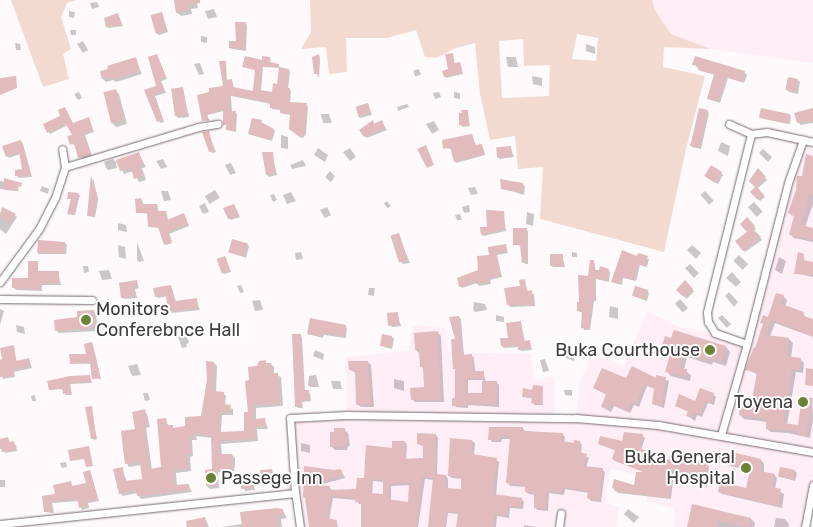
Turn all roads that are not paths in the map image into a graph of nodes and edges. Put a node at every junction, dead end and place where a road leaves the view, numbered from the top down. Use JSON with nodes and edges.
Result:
{"nodes":[{"id":1,"x":218,"y":124,"type":"dead end"},
{"id":2,"x":729,"y":124,"type":"dead end"},
{"id":3,"x":752,"y":134,"type":"junction"},
{"id":4,"x":803,"y":140,"type":"junction"},
{"id":5,"x":813,"y":142,"type":"edge"},
{"id":6,"x":62,"y":149,"type":"dead end"},
{"id":7,"x":65,"y":167,"type":"junction"},
{"id":8,"x":0,"y":282,"type":"edge"},
{"id":9,"x":0,"y":300,"type":"edge"},
{"id":10,"x":92,"y":300,"type":"dead end"},
{"id":11,"x":747,"y":344,"type":"junction"},
{"id":12,"x":721,"y":436,"type":"junction"},
{"id":13,"x":813,"y":452,"type":"edge"},
{"id":14,"x":813,"y":485,"type":"edge"},
{"id":15,"x":295,"y":494,"type":"junction"},
{"id":16,"x":561,"y":513,"type":"dead end"},
{"id":17,"x":0,"y":524,"type":"edge"},
{"id":18,"x":300,"y":527,"type":"edge"},
{"id":19,"x":559,"y":527,"type":"edge"},
{"id":20,"x":804,"y":527,"type":"edge"}],
"edges":[{"from":1,"to":7,"type":"street"},
{"from":2,"to":3,"type":"street"},
{"from":3,"to":4,"type":"street"},
{"from":3,"to":11,"type":"street"},
{"from":4,"to":5,"type":"street"},
{"from":4,"to":11,"type":"street"},
{"from":6,"to":7,"type":"street"},
{"from":7,"to":8,"type":"street"},
{"from":9,"to":10,"type":"street"},
{"from":11,"to":12,"type":"street"},
{"from":12,"to":13,"type":"street"},
{"from":12,"to":15,"type":"street"},
{"from":14,"to":20,"type":"street"},
{"from":15,"to":17,"type":"street"},
{"from":15,"to":18,"type":"street"},
{"from":16,"to":19,"type":"street"}]}
